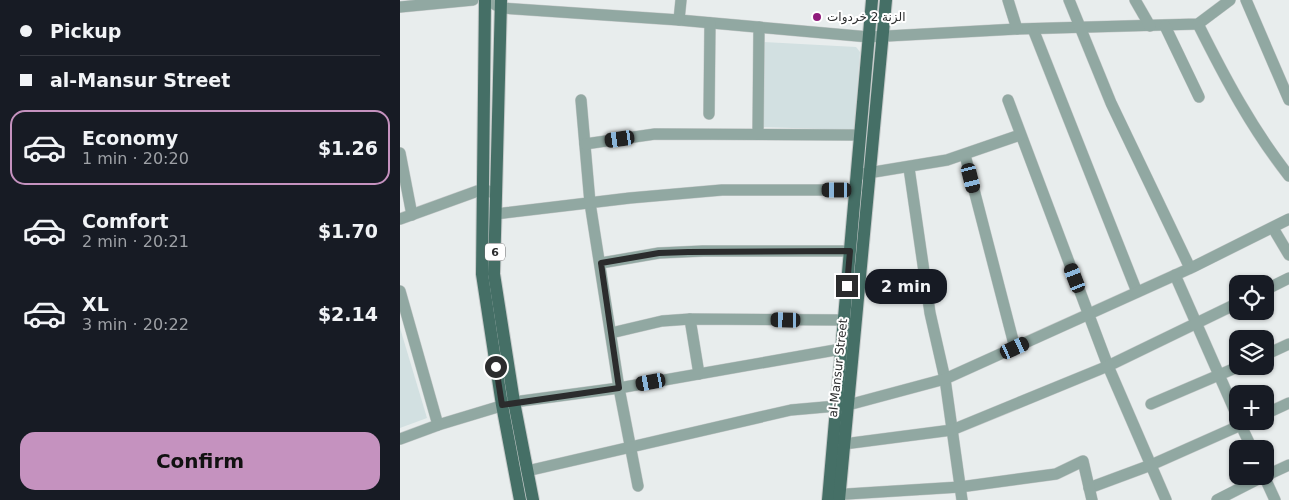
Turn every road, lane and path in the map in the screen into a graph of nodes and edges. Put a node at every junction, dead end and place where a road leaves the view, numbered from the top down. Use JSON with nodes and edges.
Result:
{"nodes":[{"id":1,"x":473,"y":0,"type":"edge"},
{"id":2,"x":486,"y":0,"type":"edge"},
{"id":3,"x":681,"y":0,"type":"edge"},
{"id":4,"x":872,"y":0,"type":"edge"},
{"id":5,"x":886,"y":0,"type":"edge"},
{"id":6,"x":1008,"y":0,"type":"edge"},
{"id":7,"x":1069,"y":0,"type":"edge"},
{"id":8,"x":1135,"y":0,"type":"edge"},
{"id":9,"x":1230,"y":0,"type":"edge"},
{"id":10,"x":1246,"y":0,"type":"edge"},
{"id":11,"x":501,"y":4,"type":"edge"},
{"id":12,"x":400,"y":7,"type":"edge"},
{"id":13,"x":679,"y":20,"type":"junction"},
{"id":14,"x":710,"y":23,"type":"junction"},
{"id":15,"x":1198,"y":24,"type":"junction"},
{"id":16,"x":1150,"y":26,"type":"junction"},
{"id":17,"x":1165,"y":26,"type":"junction"},
{"id":18,"x":759,"y":27,"type":"junction"},
{"id":19,"x":1033,"y":28,"type":"junction"},
{"id":20,"x":1080,"y":28,"type":"junction"},
{"id":21,"x":1017,"y":29,"type":"junction"},
{"id":22,"x":875,"y":37,"type":"junction"},
{"id":23,"x":1199,"y":97,"type":"dead end"},
{"id":24,"x":581,"y":100,"type":"dead end"},
{"id":25,"x":1008,"y":100,"type":"dead end"},
{"id":26,"x":1289,"y":100,"type":"edge"},
{"id":27,"x":708,"y":114,"type":"dead end"},
{"id":28,"x":758,"y":133,"type":"junction"},
{"id":29,"x":860,"y":135,"type":"junction"},
{"id":30,"x":1020,"y":135,"type":"junction"},
{"id":31,"x":585,"y":144,"type":"junction"},
{"id":32,"x":400,"y":153,"type":"edge"},
{"id":33,"x":965,"y":155,"type":"junction"},
{"id":34,"x":909,"y":168,"type":"junction"},
{"id":35,"x":871,"y":173,"type":"junction"},
{"id":36,"x":857,"y":174,"type":"junction"},
{"id":37,"x":1289,"y":176,"type":"edge"},
{"id":38,"x":483,"y":189,"type":"junction"},
{"id":39,"x":856,"y":190,"type":"junction"},
{"id":40,"x":496,"y":194,"type":"junction"},
{"id":41,"x":590,"y":203,"type":"junction"},
{"id":42,"x":496,"y":214,"type":"junction"},
{"id":43,"x":412,"y":215,"type":"junction"},
{"id":44,"x":400,"y":219,"type":"edge"},
{"id":45,"x":1289,"y":219,"type":"edge"},
{"id":46,"x":1273,"y":228,"type":"junction"},
{"id":47,"x":850,"y":251,"type":"junction"},
{"id":48,"x":1289,"y":255,"type":"edge"},
{"id":49,"x":601,"y":263,"type":"junction"},
{"id":50,"x":1190,"y":268,"type":"junction"},
{"id":51,"x":1175,"y":275,"type":"junction"},
{"id":52,"x":1289,"y":278,"type":"edge"},
{"id":53,"x":1274,"y":286,"type":"edge"},
{"id":54,"x":400,"y":291,"type":"edge"},
{"id":55,"x":1137,"y":292,"type":"junction"},
{"id":56,"x":1229,"y":307,"type":"edge"},
{"id":57,"x":1089,"y":314,"type":"junction"},
{"id":58,"x":690,"y":319,"type":"junction"},
{"id":59,"x":844,"y":320,"type":"junction"},
{"id":60,"x":1195,"y":324,"type":"junction"},
{"id":61,"x":611,"y":333,"type":"junction"},
{"id":62,"x":1289,"y":344,"type":"edge"},
{"id":63,"x":1015,"y":348,"type":"junction"},
{"id":64,"x":841,"y":349,"type":"junction"},
{"id":65,"x":1274,"y":351,"type":"edge"},
{"id":66,"x":1108,"y":366,"type":"junction"},
{"id":67,"x":1229,"y":371,"type":"edge"},
{"id":68,"x":698,"y":374,"type":"junction"},
{"id":69,"x":1219,"y":376,"type":"junction"},
{"id":70,"x":945,"y":379,"type":"junction"},
{"id":71,"x":619,"y":388,"type":"junction"},
{"id":72,"x":1229,"y":396,"type":"edge"},
{"id":73,"x":508,"y":403,"type":"junction"},
{"id":74,"x":1289,"y":403,"type":"edge"},
{"id":75,"x":1151,"y":404,"type":"dead end"},
{"id":76,"x":842,"y":405,"type":"junction"},
{"id":77,"x":1274,"y":410,"type":"edge"},
{"id":78,"x":438,"y":424,"type":"junction"},
{"id":79,"x":1229,"y":427,"type":"edge"},
{"id":80,"x":952,"y":430,"type":"junction"},
{"id":81,"x":400,"y":439,"type":"edge"},
{"id":82,"x":844,"y":444,"type":"junction"},
{"id":83,"x":631,"y":447,"type":"junction"},
{"id":84,"x":1289,"y":465,"type":"edge"},
{"id":85,"x":1151,"y":466,"type":"junction"},
{"id":86,"x":527,"y":471,"type":"junction"},
{"id":87,"x":1274,"y":472,"type":"edge"},
{"id":88,"x":1246,"y":485,"type":"edge"},
{"id":89,"x":1268,"y":485,"type":"edge"},
{"id":90,"x":638,"y":486,"type":"dead end"},
{"id":91,"x":960,"y":487,"type":"junction"},
{"id":92,"x":1089,"y":488,"type":"junction"},
{"id":93,"x":834,"y":497,"type":"edge"},
{"id":94,"x":520,"y":500,"type":"edge"},
{"id":95,"x":533,"y":500,"type":"edge"},
{"id":96,"x":962,"y":500,"type":"edge"},
{"id":97,"x":1092,"y":500,"type":"edge"},
{"id":98,"x":1166,"y":500,"type":"edge"},
{"id":99,"x":1217,"y":500,"type":"edge"},
{"id":100,"x":1275,"y":500,"type":"edge"}],
"edges":[{"from":1,"to":12,"type":"street"},
{"from":2,"to":11,"type":"street"},
{"from":2,"to":38,"type":"main road","number":"6"},
{"from":3,"to":13,"type":"street"},
{"from":4,"to":22,"type":"main road","name":"al-Mansur Street"},
{"from":5,"to":22,"type":"main road","name":"al-Mansur Street"},
{"from":6,"to":21,"type":"street"},
{"from":7,"to":20,"type":"street"},
{"from":8,"to":16,"type":"street"},
{"from":9,"to":15,"type":"street"},
{"from":10,"to":26,"type":"street"},
{"from":11,"to":13,"type":"street"},
{"from":11,"to":40,"type":"main road","number":"6"},
{"from":13,"to":14,"type":"street"},
{"from":14,"to":18,"type":"street"},
{"from":14,"to":27,"type":"street"},
{"from":15,"to":17,"type":"street"},
{"from":15,"to":37,"type":"street"},
{"from":16,"to":17,"type":"street"},
{"from":16,"to":20,"type":"street"},
{"from":17,"to":23,"type":"street"},
{"from":18,"to":22,"type":"street"},
{"from":18,"to":28,"type":"street"},
{"from":19,"to":20,"type":"street"},
{"from":19,"to":21,"type":"street"},
{"from":19,"to":55,"type":"street"},
{"from":20,"to":50,"type":"street"},
{"from":21,"to":22,"type":"street"},
{"from":22,"to":29,"type":"main road","name":"al-Mansur Street"},
{"from":22,"to":35,"type":"main road","name":"al-Mansur Street"},
{"from":24,"to":31,"type":"street"},
{"from":25,"to":30,"type":"street"},
{"from":28,"to":29,"type":"street"},
{"from":28,"to":31,"type":"street"},
{"from":29,"to":36,"type":"main road","name":"al-Mansur Street"},
{"from":30,"to":33,"type":"street"},
{"from":30,"to":57,"type":"street"},
{"from":31,"to":41,"type":"street"},
{"from":32,"to":43,"type":"street"},
{"from":33,"to":34,"type":"street"},
{"from":33,"to":63,"type":"street"},
{"from":34,"to":35,"type":"street"},
{"from":34,"to":70,"type":"street"},
{"from":35,"to":36,"type":"street"},
{"from":35,"to":76,"type":"main road","name":"al-Mansur Street"},
{"from":36,"to":39,"type":"main road","name":"al-Mansur Street"},
{"from":38,"to":40,"type":"street"},
{"from":38,"to":43,"type":"street"},
{"from":38,"to":73,"type":"main road","number":"6"},
{"from":39,"to":41,"type":"street"},
{"from":39,"to":47,"type":"main road","name":"al-Mansur Street"},
{"from":40,"to":42,"type":"main road","number":"6"},
{"from":41,"to":42,"type":"street"},
{"from":41,"to":49,"type":"street"},
{"from":42,"to":73,"type":"main road","number":"6"},
{"from":43,"to":44,"type":"street"},
{"from":45,"to":46,"type":"street"},
{"from":46,"to":48,"type":"street"},
{"from":46,"to":50,"type":"street"},
{"from":47,"to":49,"type":"street"},
{"from":47,"to":59,"type":"main road","name":"al-Mansur Street"},
{"from":49,"to":61,"type":"street"},
{"from":50,"to":51,"type":"street"},
{"from":51,"to":55,"type":"street"},
{"from":51,"to":60,"type":"street"},
{"from":52,"to":53,"type":"street"},
{"from":54,"to":78,"type":"street"},
{"from":55,"to":57,"type":"street"},
{"from":56,"to":60,"type":"street"},
{"from":57,"to":63,"type":"street"},
{"from":57,"to":66,"type":"street"},
{"from":58,"to":59,"type":"street"},
{"from":58,"to":61,"type":"street"},
{"from":58,"to":68,"type":"street"},
{"from":59,"to":64,"type":"main road","name":"al-Mansur Street"},
{"from":60,"to":66,"type":"street"},
{"from":60,"to":69,"type":"street"},
{"from":61,"to":71,"type":"street"},
{"from":62,"to":65,"type":"street"},
{"from":63,"to":70,"type":"street"},
{"from":64,"to":68,"type":"street"},
{"from":64,"to":76,"type":"main road","name":"al-Mansur Street"},
{"from":66,"to":80,"type":"street"},
{"from":66,"to":85,"type":"street"},
{"from":67,"to":69,"type":"street"},
{"from":68,"to":71,"type":"street"},
{"from":69,"to":72,"type":"street"},
{"from":69,"to":75,"type":"street"},
{"from":70,"to":76,"type":"street"},
{"from":70,"to":80,"type":"street"},
{"from":71,"to":73,"type":"street"},
{"from":71,"to":83,"type":"street"},
{"from":73,"to":78,"type":"street"},
{"from":73,"to":86,"type":"main road","number":"6"},
{"from":73,"to":94,"type":"main road","number":"6"},
{"from":74,"to":77,"type":"street"},
{"from":76,"to":82,"type":"main road","name":"al-Mansur Street"},
{"from":76,"to":83,"type":"street"},
{"from":76,"to":93,"type":"main road","name":"al-Mansur Street"},
{"from":78,"to":81,"type":"street"},
{"from":79,"to":85,"type":"street"},
{"from":80,"to":82,"type":"street"},
{"from":80,"to":91,"type":"street"},
{"from":82,"to":93,"type":"main road","name":"al-Mansur Street"},
{"from":83,"to":86,"type":"street"},
{"from":83,"to":90,"type":"street"},
{"from":84,"to":87,"type":"street"},
{"from":85,"to":92,"type":"street"},
{"from":85,"to":98,"type":"street"},
{"from":86,"to":95,"type":"main road","number":"6"},
{"from":88,"to":99,"type":"street"},
{"from":89,"to":100,"type":"street"},
{"from":91,"to":92,"type":"street"},
{"from":91,"to":93,"type":"street"},
{"from":91,"to":96,"type":"street"},
{"from":92,"to":97,"type":"street"}]}
